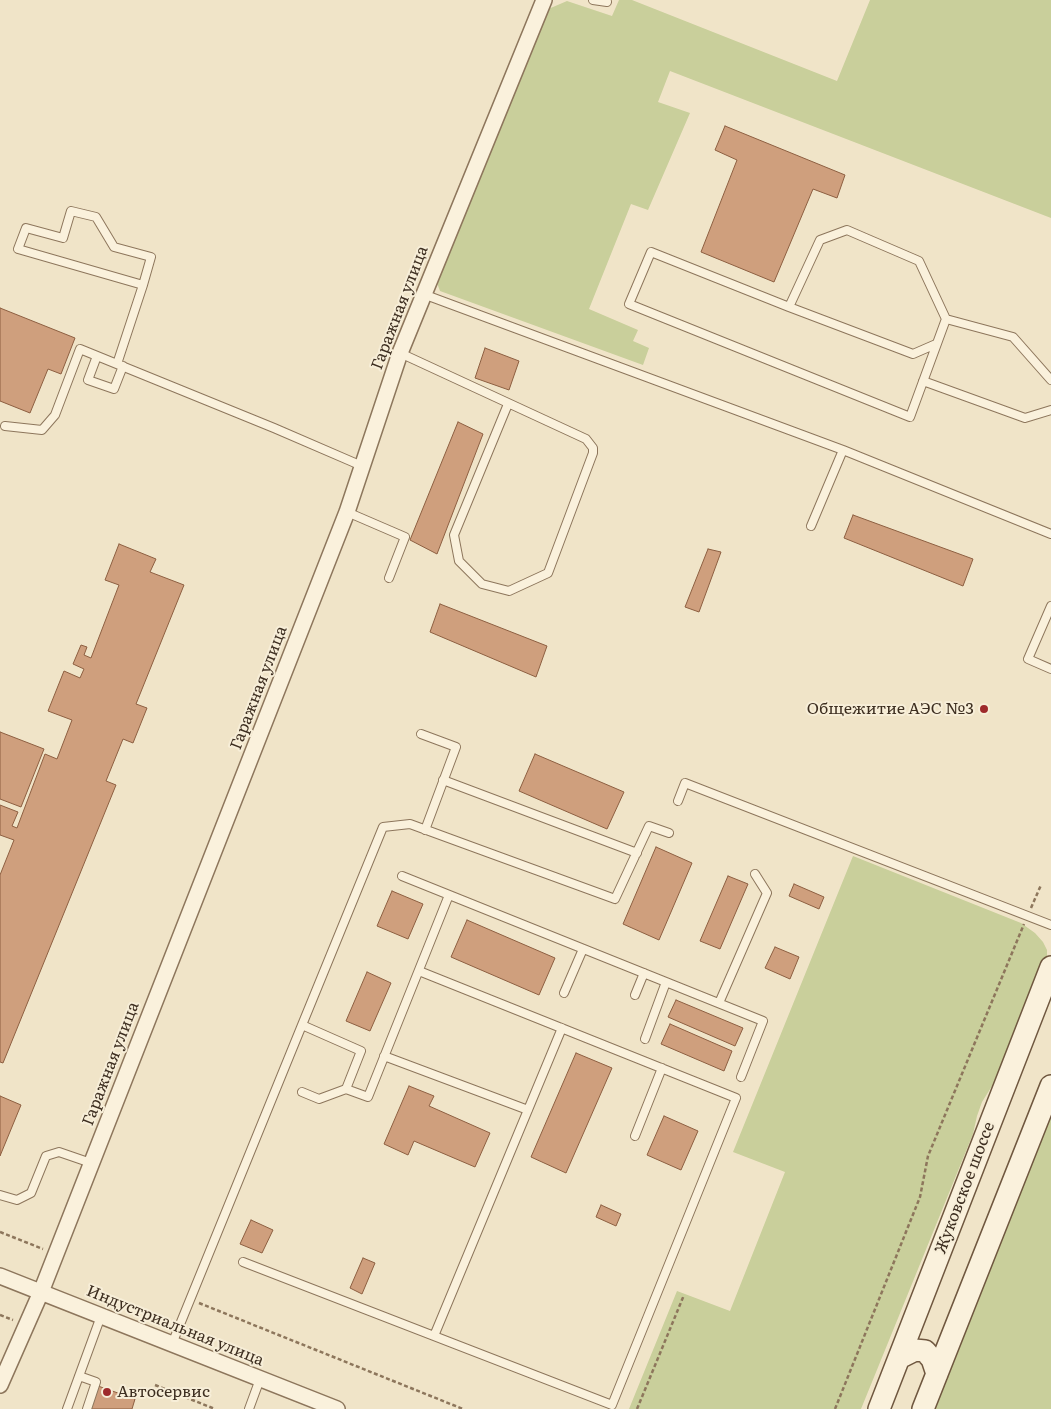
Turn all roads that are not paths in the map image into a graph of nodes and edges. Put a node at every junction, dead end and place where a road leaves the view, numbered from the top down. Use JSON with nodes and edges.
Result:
{"nodes":[{"id":1,"x":544,"y":0,"type":"edge"},
{"id":2,"x":593,"y":0,"type":"edge"},
{"id":3,"x":607,"y":2,"type":"dead end"},
{"id":4,"x":143,"y":285,"type":"junction"},
{"id":5,"x":423,"y":294,"type":"junction"},
{"id":6,"x":789,"y":307,"type":"junction"},
{"id":7,"x":946,"y":319,"type":"junction"},
{"id":8,"x":936,"y":344,"type":"junction"},
{"id":9,"x":400,"y":353,"type":"junction"},
{"id":10,"x":97,"y":356,"type":"junction"},
{"id":11,"x":120,"y":365,"type":"junction"},
{"id":12,"x":1051,"y":380,"type":"edge"},
{"id":13,"x":923,"y":381,"type":"junction"},
{"id":14,"x":508,"y":404,"type":"junction"},
{"id":15,"x":1051,"y":410,"type":"edge"},
{"id":16,"x":5,"y":426,"type":"dead end"},
{"id":17,"x":844,"y":450,"type":"junction"},
{"id":18,"x":362,"y":466,"type":"junction"},
{"id":19,"x":347,"y":512,"type":"junction"},
{"id":20,"x":812,"y":526,"type":"dead end"},
{"id":21,"x":1051,"y":534,"type":"edge"},
{"id":22,"x":389,"y":578,"type":"dead end"},
{"id":23,"x":1051,"y":606,"type":"edge"},
{"id":24,"x":1051,"y":669,"type":"edge"},
{"id":25,"x":421,"y":734,"type":"dead end"},
{"id":26,"x":443,"y":780,"type":"junction"},
{"id":27,"x":678,"y":801,"type":"dead end"},
{"id":28,"x":425,"y":830,"type":"junction"},
{"id":29,"x":669,"y":833,"type":"dead end"},
{"id":30,"x":636,"y":853,"type":"junction"},
{"id":31,"x":755,"y":874,"type":"dead end"},
{"id":32,"x":402,"y":876,"type":"dead end"},
{"id":33,"x":449,"y":895,"type":"junction"},
{"id":34,"x":1051,"y":925,"type":"edge"},
{"id":35,"x":583,"y":949,"type":"junction"},
{"id":36,"x":1051,"y":967,"type":"edge"},
{"id":37,"x":419,"y":971,"type":"junction"},
{"id":38,"x":644,"y":973,"type":"junction"},
{"id":39,"x":666,"y":982,"type":"junction"},
{"id":40,"x":564,"y":993,"type":"dead end"},
{"id":41,"x":635,"y":994,"type":"dead end"},
{"id":42,"x":719,"y":1004,"type":"junction"},
{"id":43,"x":302,"y":1025,"type":"junction"},
{"id":44,"x":562,"y":1028,"type":"junction"},
{"id":45,"x":645,"y":1039,"type":"dead end"},
{"id":46,"x":384,"y":1056,"type":"junction"},
{"id":47,"x":662,"y":1068,"type":"junction"},
{"id":48,"x":741,"y":1077,"type":"dead end"},
{"id":49,"x":1051,"y":1086,"type":"edge"},
{"id":50,"x":346,"y":1089,"type":"junction"},
{"id":51,"x":302,"y":1092,"type":"dead end"},
{"id":52,"x":528,"y":1110,"type":"junction"},
{"id":53,"x":635,"y":1136,"type":"dead end"},
{"id":54,"x":91,"y":1164,"type":"junction"},
{"id":55,"x":0,"y":1195,"type":"edge"},
{"id":56,"x":243,"y":1262,"type":"dead end"},
{"id":57,"x":0,"y":1276,"type":"edge"},
{"id":58,"x":40,"y":1292,"type":"junction"},
{"id":59,"x":101,"y":1316,"type":"junction"},
{"id":60,"x":434,"y":1336,"type":"junction"},
{"id":61,"x":172,"y":1344,"type":"junction"},
{"id":62,"x":898,"y":1358,"type":"junction"},
{"id":63,"x":937,"y":1374,"type":"junction"},
{"id":64,"x":79,"y":1376,"type":"dead end"},
{"id":65,"x":260,"y":1379,"type":"junction"},
{"id":66,"x":0,"y":1385,"type":"edge"},
{"id":67,"x":321,"y":1406,"type":"edge"},
{"id":68,"x":67,"y":1409,"type":"edge"},
{"id":69,"x":87,"y":1409,"type":"edge"},
{"id":70,"x":249,"y":1409,"type":"edge"},
{"id":71,"x":337,"y":1409,"type":"edge"},
{"id":72,"x":879,"y":1409,"type":"edge"},
{"id":73,"x":923,"y":1409,"type":"edge"}],
"edges":[{"from":1,"to":5,"type":"street","name":"Гаражная улица"},
{"from":2,"to":3,"type":"lane"},
{"from":4,"to":4,"type":"lane"},
{"from":4,"to":11,"type":"lane"},
{"from":5,"to":9,"type":"street","name":"Гаражная улица"},
{"from":5,"to":17,"type":"lane"},
{"from":6,"to":7,"type":"lane"},
{"from":6,"to":8,"type":"lane"},
{"from":6,"to":13,"type":"lane"},
{"from":7,"to":8,"type":"lane"},
{"from":7,"to":12,"type":"lane"},
{"from":8,"to":13,"type":"lane"},
{"from":9,"to":14,"type":"lane"},
{"from":9,"to":18,"type":"street","name":"Гаражная улица"},
{"from":10,"to":11,"type":"lane"},
{"from":10,"to":11,"type":"lane"},
{"from":10,"to":16,"type":"lane"},
{"from":11,"to":18,"type":"lane"},
{"from":13,"to":15,"type":"lane"},
{"from":14,"to":14,"type":"lane"},
{"from":17,"to":20,"type":"lane"},
{"from":17,"to":21,"type":"lane"},
{"from":18,"to":19,"type":"street","name":"Гаражная улица"},
{"from":19,"to":22,"type":"lane"},
{"from":19,"to":54,"type":"street","name":"Гаражная улица"},
{"from":23,"to":24,"type":"lane"},
{"from":25,"to":26,"type":"lane"},
{"from":26,"to":28,"type":"lane"},
{"from":26,"to":30,"type":"lane"},
{"from":27,"to":34,"type":"lane"},
{"from":28,"to":30,"type":"lane"},
{"from":28,"to":43,"type":"lane"},
{"from":29,"to":30,"type":"lane"},
{"from":31,"to":42,"type":"lane"},
{"from":32,"to":33,"type":"lane"},
{"from":33,"to":35,"type":"lane"},
{"from":33,"to":37,"type":"lane"},
{"from":35,"to":38,"type":"lane"},
{"from":35,"to":40,"type":"lane"},
{"from":36,"to":62,"type":"main road","name":"Жуковское шоссе"},
{"from":37,"to":44,"type":"lane"},
{"from":37,"to":46,"type":"lane"},
{"from":38,"to":39,"type":"lane"},
{"from":38,"to":41,"type":"lane"},
{"from":39,"to":42,"type":"lane"},
{"from":39,"to":45,"type":"lane"},
{"from":42,"to":48,"type":"lane"},
{"from":43,"to":50,"type":"lane"},
{"from":43,"to":61,"type":"lane"},
{"from":44,"to":47,"type":"lane"},
{"from":44,"to":52,"type":"lane"},
{"from":46,"to":50,"type":"lane"},
{"from":46,"to":52,"type":"lane"},
{"from":47,"to":53,"type":"lane"},
{"from":47,"to":60,"type":"lane"},
{"from":49,"to":63,"type":"main road"},
{"from":50,"to":51,"type":"lane"},
{"from":52,"to":60,"type":"lane"},
{"from":54,"to":55,"type":"lane"},
{"from":54,"to":58,"type":"street","name":"Гаражная улица"},
{"from":56,"to":60,"type":"lane"},
{"from":57,"to":58,"type":"street","name":"Индустриальная улица"},
{"from":58,"to":59,"type":"street","name":"Индустриальная улица"},
{"from":58,"to":66,"type":"street","name":"Гаражная улица"},
{"from":59,"to":61,"type":"street","name":"Индустриальная улица"},
{"from":59,"to":68,"type":"lane"},
{"from":61,"to":65,"type":"street","name":"Индустриальная улица"},
{"from":62,"to":63,"type":"main road"},
{"from":62,"to":72,"type":"main road","name":"Жуковское шоссе"},
{"from":63,"to":73,"type":"main road"},
{"from":64,"to":69,"type":"lane"},
{"from":65,"to":67,"type":"street","name":"Индустриальная улица"},
{"from":65,"to":70,"type":"lane"},
{"from":67,"to":71,"type":"street","name":"Индустриальная улица"}]}
